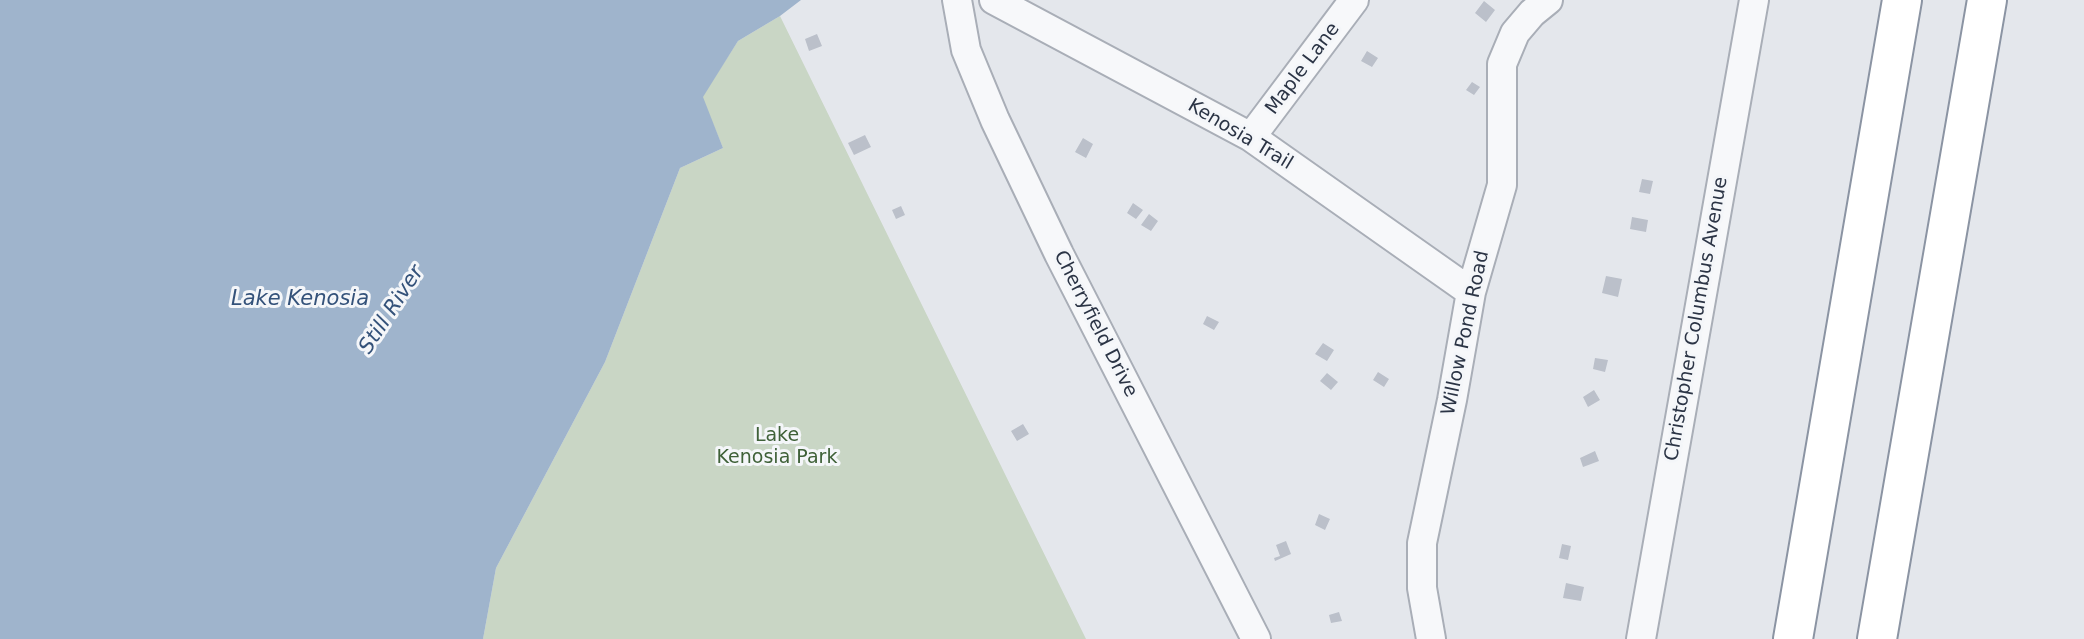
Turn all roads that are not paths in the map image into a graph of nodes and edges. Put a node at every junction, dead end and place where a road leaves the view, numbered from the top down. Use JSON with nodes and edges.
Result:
{"nodes":[{"id":1,"x":957,"y":0,"type":"edge"},
{"id":2,"x":994,"y":0,"type":"edge"},
{"id":3,"x":1354,"y":0,"type":"edge"},
{"id":4,"x":1548,"y":0,"type":"edge"},
{"id":5,"x":1754,"y":0,"type":"edge"},
{"id":6,"x":1902,"y":0,"type":"edge"},
{"id":7,"x":1986,"y":0,"type":"edge"},
{"id":8,"x":1251,"y":137,"type":"junction"},
{"id":9,"x":1471,"y":292,"type":"junction"},
{"id":10,"x":1256,"y":639,"type":"edge"},
{"id":11,"x":1431,"y":639,"type":"edge"},
{"id":12,"x":1641,"y":639,"type":"edge"},
{"id":13,"x":1793,"y":639,"type":"edge"},
{"id":14,"x":1877,"y":639,"type":"edge"}],
"edges":[{"from":1,"to":10,"type":"street","name":"Cherryfield Drive"},
{"from":2,"to":8,"type":"street","name":"Kenosia Trail"},
{"from":3,"to":8,"type":"street","name":"Maple Lane"},
{"from":4,"to":9,"type":"street","name":"Willow Pond Road"},
{"from":5,"to":12,"type":"street","name":"Christopher Columbus Avenue"},
{"from":6,"to":13,"type":"highway"},
{"from":7,"to":14,"type":"highway"},
{"from":8,"to":9,"type":"street","name":"Kenosia Trail"},
{"from":9,"to":11,"type":"street","name":"Willow Pond Road"}]}
